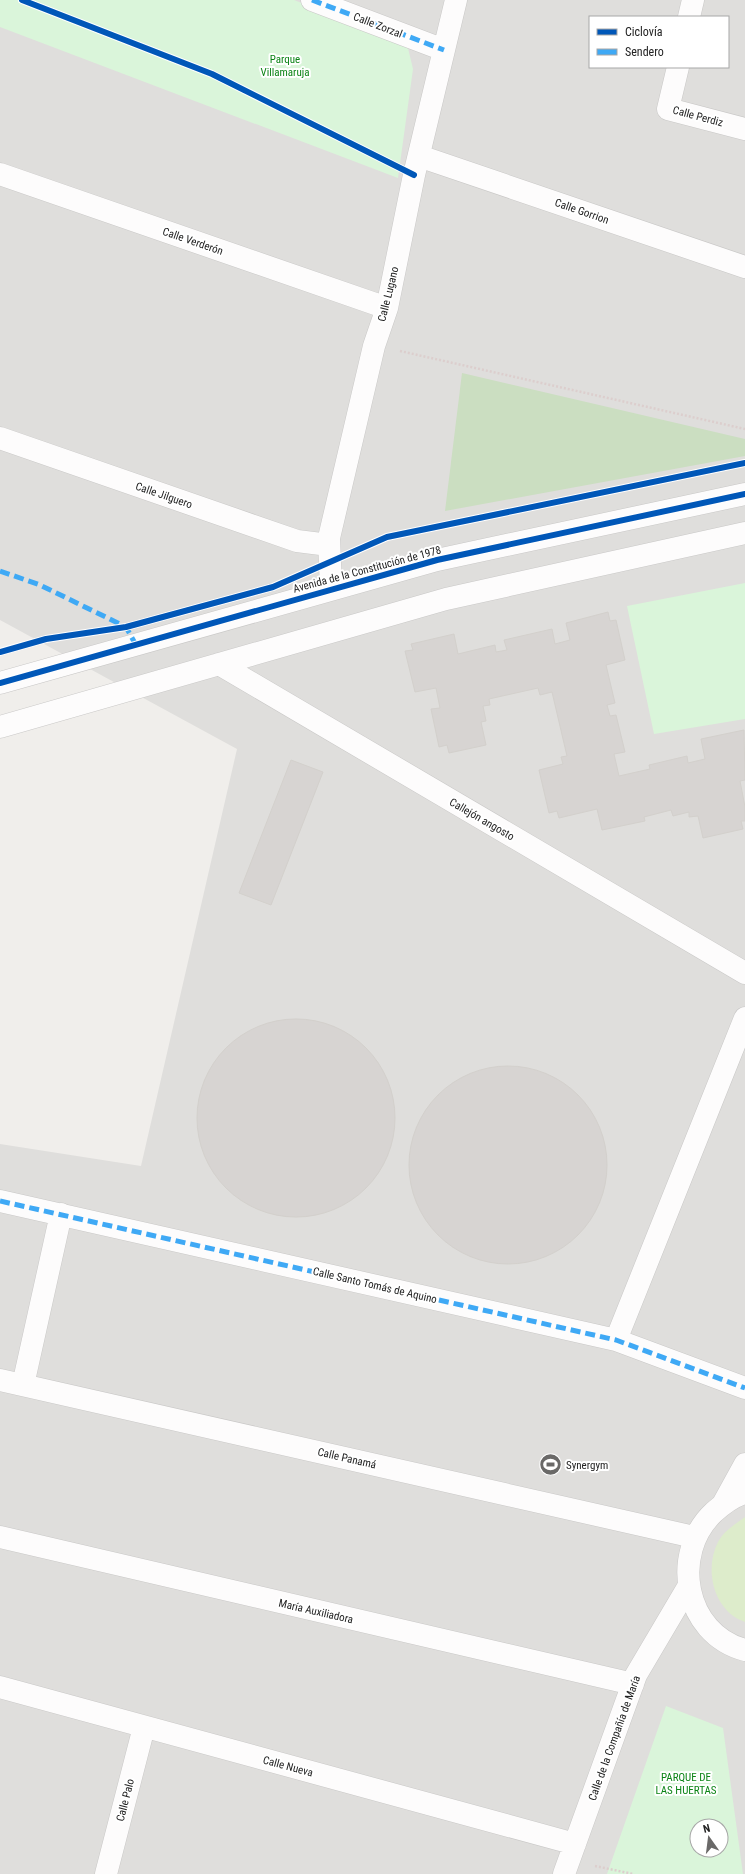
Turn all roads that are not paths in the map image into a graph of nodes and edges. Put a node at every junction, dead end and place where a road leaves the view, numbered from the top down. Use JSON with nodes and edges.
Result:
{"nodes":[{"id":1,"x":312,"y":0,"type":"edge"},
{"id":2,"x":456,"y":0,"type":"edge"},
{"id":3,"x":693,"y":0,"type":"edge"},
{"id":4,"x":689,"y":16,"type":"edge"},
{"id":5,"x":444,"y":50,"type":"junction"},
{"id":6,"x":678,"y":68,"type":"edge"},
{"id":7,"x":745,"y":129,"type":"edge"},
{"id":8,"x":419,"y":156,"type":"junction"},
{"id":9,"x":0,"y":174,"type":"edge"},
{"id":10,"x":745,"y":267,"type":"edge"},
{"id":11,"x":387,"y":308,"type":"junction"},
{"id":12,"x":0,"y":438,"type":"edge"},
{"id":13,"x":745,"y":494,"type":"edge"},
{"id":14,"x":745,"y":533,"type":"edge"},
{"id":15,"x":328,"y":545,"type":"junction"},
{"id":16,"x":331,"y":589,"type":"junction"},
{"id":17,"x":218,"y":664,"type":"junction"},
{"id":18,"x":0,"y":683,"type":"edge"},
{"id":19,"x":0,"y":727,"type":"edge"},
{"id":20,"x":745,"y":973,"type":"edge"},
{"id":21,"x":745,"y":1018,"type":"edge"},
{"id":22,"x":0,"y":1201,"type":"edge"},
{"id":23,"x":61,"y":1214,"type":"junction"},
{"id":24,"x":616,"y":1340,"type":"junction"},
{"id":25,"x":0,"y":1380,"type":"edge"},
{"id":26,"x":23,"y":1385,"type":"junction"},
{"id":27,"x":745,"y":1388,"type":"edge"},
{"id":28,"x":745,"y":1464,"type":"edge"},
{"id":29,"x":745,"y":1493,"type":"edge"},
{"id":30,"x":723,"y":1504,"type":"junction"},
{"id":31,"x":0,"y":1537,"type":"edge"},
{"id":32,"x":694,"y":1537,"type":"junction"},
{"id":33,"x":688,"y":1587,"type":"junction"},
{"id":34,"x":742,"y":1654,"type":"edge"},
{"id":35,"x":632,"y":1684,"type":"junction"},
{"id":36,"x":0,"y":1687,"type":"edge"},
{"id":37,"x":144,"y":1727,"type":"junction"},
{"id":38,"x":570,"y":1860,"type":"edge"},
{"id":39,"x":106,"y":1874,"type":"edge"}],
"edges":[{"from":1,"to":5,"type":"street","name":"Calle Zorzal"},
{"from":2,"to":5,"type":"street","name":"Calle Lugano"},
{"from":3,"to":4,"type":"street"},
{"from":5,"to":8,"type":"street","name":"Calle Lugano"},
{"from":6,"to":7,"type":"street","name":"Calle Perdiz"},
{"from":8,"to":10,"type":"street","name":"Calle Gorrion"},
{"from":8,"to":11,"type":"street","name":"Calle Lugano"},
{"from":9,"to":11,"type":"street","name":"Calle Verderón"},
{"from":11,"to":15,"type":"street","name":"Calle Lugano"},
{"from":12,"to":15,"type":"street","name":"Calle Jilguero"},
{"from":13,"to":16,"type":"street","name":"Avenida de la Constitución de 1978"},
{"from":14,"to":17,"type":"street"},
{"from":15,"to":16,"type":"street","name":"Calle Lugano"},
{"from":16,"to":18,"type":"street","name":"Avenida de la Constitución de 1978"},
{"from":17,"to":19,"type":"street"},
{"from":17,"to":20,"type":"street","name":"Callejón angosto"},
{"from":21,"to":24,"type":"street"},
{"from":22,"to":23,"type":"street","name":"Calle Santo Tomás de Aquino"},
{"from":23,"to":24,"type":"street","name":"Calle Santo Tomás de Aquino"},
{"from":23,"to":26,"type":"street"},
{"from":24,"to":27,"type":"street","name":"Calle Santo Tomás de Aquino"},
{"from":25,"to":26,"type":"street","name":"Calle Panamá"},
{"from":26,"to":32,"type":"street","name":"Calle Panamá"},
{"from":28,"to":30,"type":"street"},
{"from":29,"to":30,"type":"street"},
{"from":30,"to":32,"type":"street"},
{"from":31,"to":35,"type":"street","name":"María Auxiliadora"},
{"from":32,"to":33,"type":"street"},
{"from":33,"to":34,"type":"street"},
{"from":33,"to":35,"type":"street","name":"Calle de la Compañía de María"},
{"from":35,"to":38,"type":"street","name":"Calle de la Compañía de María"},
{"from":36,"to":37,"type":"street","name":"Calle Nueva"},
{"from":37,"to":38,"type":"street","name":"Calle Nueva"},
{"from":37,"to":39,"type":"street","name":"Calle Palo"}]}
